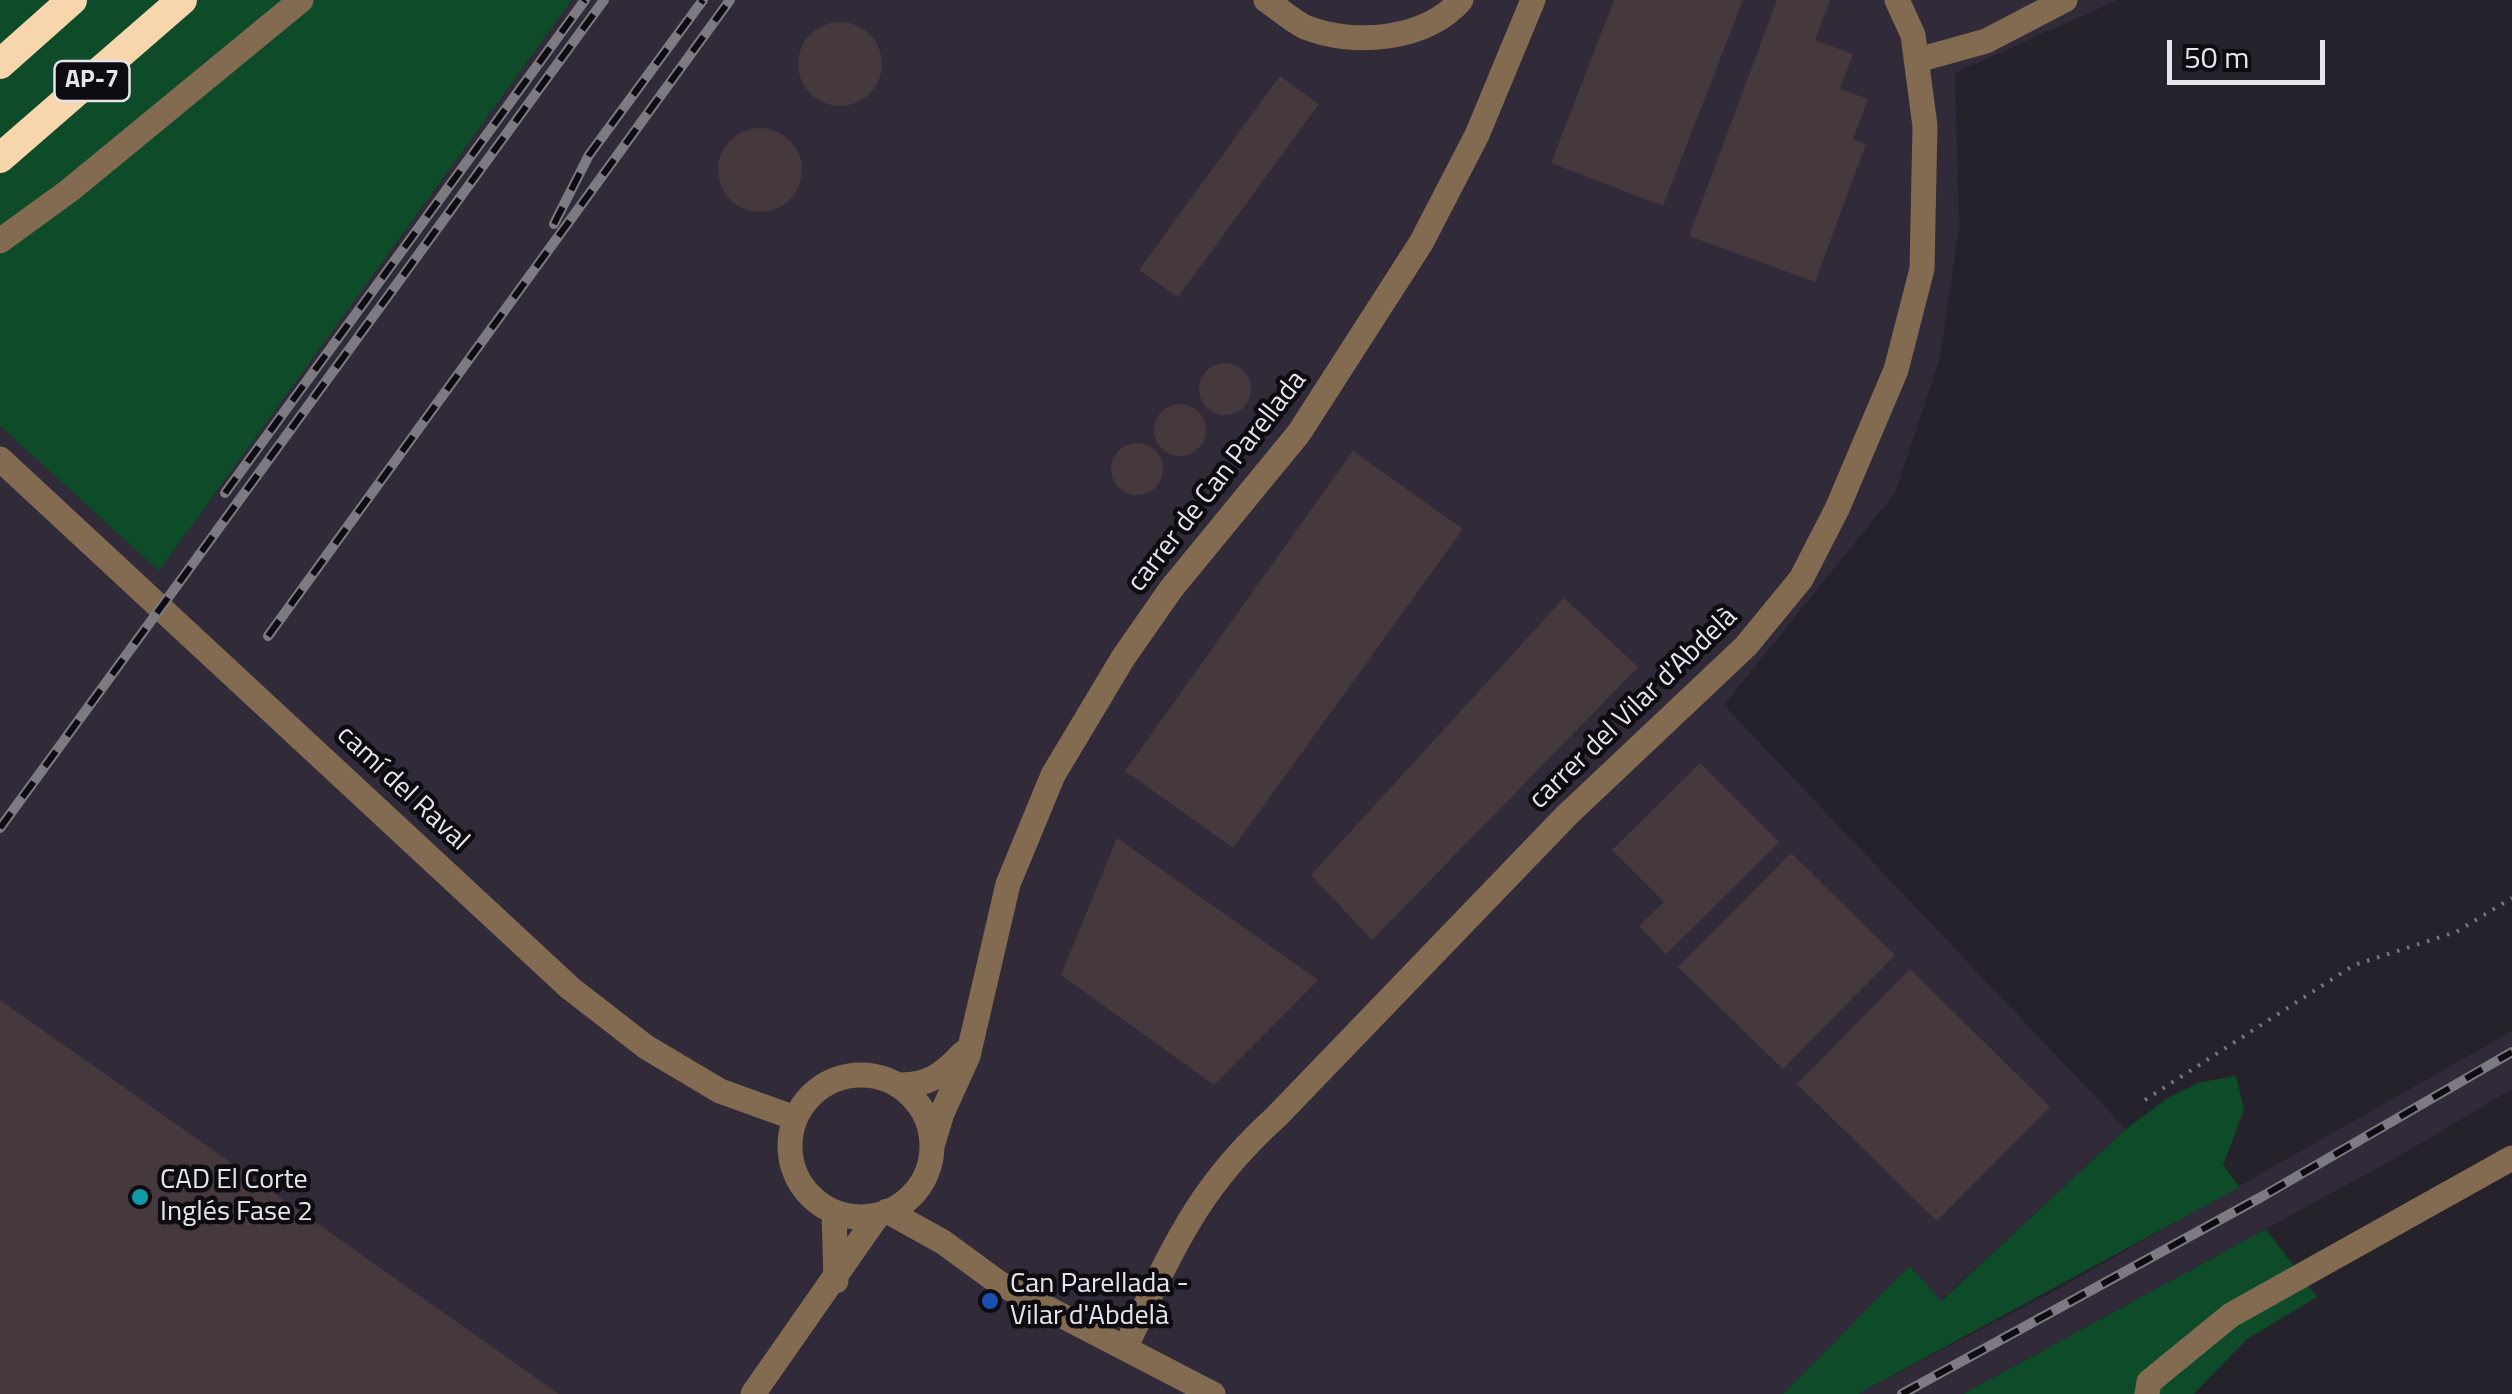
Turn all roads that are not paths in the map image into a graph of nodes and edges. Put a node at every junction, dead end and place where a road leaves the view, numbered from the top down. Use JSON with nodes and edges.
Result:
{"nodes":[{"id":1,"x":72,"y":0,"type":"edge"},
{"id":2,"x":182,"y":0,"type":"edge"},
{"id":3,"x":302,"y":0,"type":"edge"},
{"id":4,"x":1266,"y":0,"type":"edge"},
{"id":5,"x":1460,"y":0,"type":"edge"},
{"id":6,"x":1533,"y":0,"type":"edge"},
{"id":7,"x":1897,"y":0,"type":"edge"},
{"id":8,"x":2065,"y":0,"type":"edge"},
{"id":9,"x":1918,"y":60,"type":"junction"},
{"id":10,"x":0,"y":64,"type":"edge"},
{"id":11,"x":0,"y":158,"type":"edge"},
{"id":12,"x":0,"y":241,"type":"edge"},
{"id":13,"x":0,"y":458,"type":"edge"},
{"id":14,"x":980,"y":1012,"type":"junction"},
{"id":15,"x":898,"y":1085,"type":"junction"},
{"id":16,"x":795,"y":1118,"type":"junction"},
{"id":17,"x":932,"y":1146,"type":"junction"},
{"id":18,"x":2512,"y":1158,"type":"edge"},
{"id":19,"x":916,"y":1191,"type":"junction"},
{"id":20,"x":834,"y":1212,"type":"junction"},
{"id":21,"x":882,"y":1213,"type":"junction"},
{"id":22,"x":961,"y":1256,"type":"junction"},
{"id":23,"x":836,"y":1281,"type":"junction"},
{"id":24,"x":1126,"y":1346,"type":"junction"},
{"id":25,"x":753,"y":1394,"type":"edge"},
{"id":26,"x":1213,"y":1394,"type":"edge"},
{"id":27,"x":2146,"y":1394,"type":"edge"}],
"edges":[{"from":1,"to":10,"type":"highway","number":"AP-7"},
{"from":2,"to":11,"type":"highway","number":"AP-7"},
{"from":3,"to":12,"type":"street"},
{"from":4,"to":5,"type":"street"},
{"from":6,"to":14,"type":"street","name":"carrer de Can Parellada"},
{"from":7,"to":9,"type":"street","name":"carrer del Vilar d'Abdelà"},
{"from":8,"to":9,"type":"street"},
{"from":9,"to":24,"type":"street","name":"carrer del Vilar d'Abdelà"},
{"from":13,"to":16,"type":"street","name":"camí del Raval"},
{"from":14,"to":15,"type":"street","name":"carrer de Can Parellada"},
{"from":14,"to":17,"type":"street","name":"carrer de Can Parellada"},
{"from":15,"to":16,"type":"street"},
{"from":15,"to":17,"type":"street"},
{"from":16,"to":20,"type":"street"},
{"from":17,"to":19,"type":"street"},
{"from":18,"to":27,"type":"street"},
{"from":19,"to":21,"type":"street"},
{"from":19,"to":22,"type":"street"},
{"from":20,"to":21,"type":"street"},
{"from":20,"to":23,"type":"street"},
{"from":21,"to":22,"type":"street"},
{"from":21,"to":23,"type":"street"},
{"from":22,"to":24,"type":"street"},
{"from":23,"to":25,"type":"street"},
{"from":24,"to":26,"type":"street"}]}
